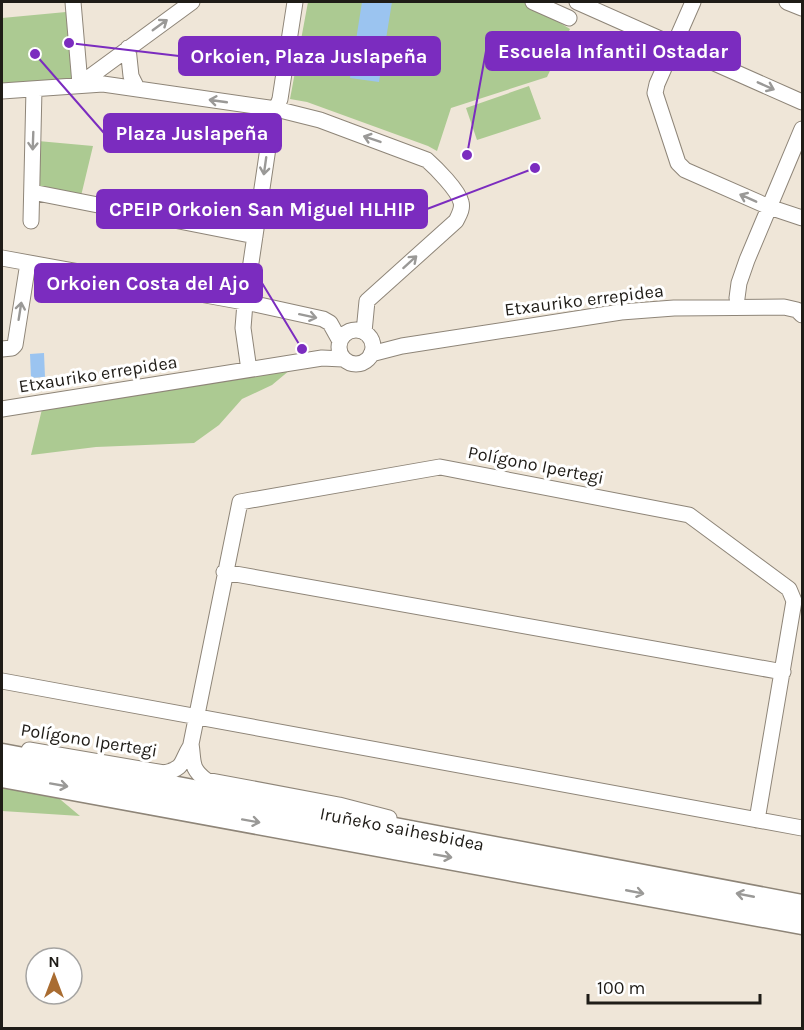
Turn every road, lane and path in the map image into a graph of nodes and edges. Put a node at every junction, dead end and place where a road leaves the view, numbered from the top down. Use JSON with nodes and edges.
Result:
{"nodes":[{"id":1,"x":73,"y":2,"type":"edge"},
{"id":2,"x":192,"y":2,"type":"edge"},
{"id":3,"x":295,"y":2,"type":"edge"},
{"id":4,"x":533,"y":2,"type":"edge"},
{"id":5,"x":577,"y":2,"type":"edge"},
{"id":6,"x":693,"y":2,"type":"edge"},
{"id":7,"x":787,"y":2,"type":"edge"},
{"id":8,"x":802,"y":8,"type":"edge"},
{"id":9,"x":568,"y":18,"type":"dead end"},
{"id":10,"x":674,"y":45,"type":"junction"},
{"id":11,"x":129,"y":48,"type":"junction"},
{"id":12,"x":80,"y":84,"type":"junction"},
{"id":13,"x":137,"y":88,"type":"junction"},
{"id":14,"x":34,"y":89,"type":"junction"},
{"id":15,"x":2,"y":91,"type":"edge"},
{"id":16,"x":802,"y":102,"type":"edge"},
{"id":17,"x":276,"y":109,"type":"junction"},
{"id":18,"x":802,"y":129,"type":"edge"},
{"id":19,"x":32,"y":192,"type":"junction"},
{"id":20,"x":769,"y":207,"type":"junction"},
{"id":21,"x":802,"y":218,"type":"edge"},
{"id":22,"x":30,"y":221,"type":"dead end"},
{"id":23,"x":255,"y":236,"type":"junction"},
{"id":24,"x":2,"y":258,"type":"edge"},
{"id":25,"x":28,"y":263,"type":"junction"},
{"id":26,"x":737,"y":298,"type":"junction"},
{"id":27,"x":802,"y":302,"type":"edge"},
{"id":28,"x":245,"y":303,"type":"junction"},
{"id":29,"x":802,"y":315,"type":"edge"},
{"id":30,"x":802,"y":324,"type":"edge"},
{"id":31,"x":368,"y":341,"type":"junction"},
{"id":32,"x":341,"y":348,"type":"junction"},
{"id":33,"x":2,"y":349,"type":"edge"},
{"id":34,"x":248,"y":363,"type":"junction"},
{"id":35,"x":2,"y":401,"type":"edge"},
{"id":36,"x":2,"y":409,"type":"edge"},
{"id":37,"x":225,"y":572,"type":"junction"},
{"id":38,"x":783,"y":672,"type":"junction"},
{"id":39,"x":2,"y":681,"type":"edge"},
{"id":40,"x":196,"y":716,"type":"junction"},
{"id":41,"x":191,"y":744,"type":"junction"},
{"id":42,"x":2,"y":746,"type":"edge"},
{"id":43,"x":2,"y":755,"type":"edge"},
{"id":44,"x":2,"y":776,"type":"edge"},
{"id":45,"x":757,"y":820,"type":"junction"},
{"id":46,"x":802,"y":828,"type":"edge"},
{"id":47,"x":532,"y":854,"type":"junction"},
{"id":48,"x":802,"y":906,"type":"edge"},
{"id":49,"x":802,"y":923,"type":"edge"}],
"edges":[{"from":1,"to":12,"type":"street"},
{"from":11,"to":2,"type":"street","one_way":true},
{"from":3,"to":17,"type":"street"},
{"from":4,"to":9,"type":"street"},
{"from":5,"to":10,"type":"street"},
{"from":6,"to":10,"type":"street"},
{"from":7,"to":8,"type":"street"},
{"from":10,"to":16,"type":"street","one_way":true},
{"from":20,"to":10,"type":"street","one_way":true},
{"from":11,"to":12,"type":"street"},
{"from":11,"to":13,"type":"street"},
{"from":12,"to":13,"type":"street"},
{"from":12,"to":14,"type":"street"},
{"from":17,"to":13,"type":"street","one_way":true},
{"from":14,"to":15,"type":"street"},
{"from":14,"to":19,"type":"street","one_way":true},
{"from":17,"to":23,"type":"street","one_way":true},
{"from":31,"to":17,"type":"street","one_way":true},
{"from":18,"to":20,"type":"street"},
{"from":19,"to":22,"type":"street"},
{"from":19,"to":23,"type":"street"},
{"from":20,"to":21,"type":"street"},
{"from":20,"to":26,"type":"street"},
{"from":23,"to":28,"type":"street"},
{"from":24,"to":25,"type":"street"},
{"from":25,"to":28,"type":"street"},
{"from":33,"to":25,"type":"street","one_way":true},
{"from":26,"to":27,"type":"street","name":"Etxauriko errepidea"},
{"from":26,"to":31,"type":"street","name":"Etxauriko errepidea"},
{"from":28,"to":32,"type":"street","one_way":true},
{"from":28,"to":34,"type":"street"},
{"from":29,"to":30,"type":"street"},
{"from":29,"to":31,"type":"street","name":"Etxauriko errepidea"},
{"from":31,"to":32,"type":"street"},
{"from":31,"to":32,"type":"street"},
{"from":32,"to":34,"type":"street","name":"Etxauriko errepidea"},
{"from":32,"to":36,"type":"street","name":"Etxauriko errepidea"},
{"from":34,"to":35,"type":"street","name":"Etxauriko errepidea"},
{"from":37,"to":38,"type":"street"},
{"from":37,"to":38,"type":"street","name":"Polígono Ipertegi"},
{"from":37,"to":40,"type":"street","name":"Polígono Ipertegi"},
{"from":38,"to":45,"type":"street","name":"Polígono Ipertegi"},
{"from":39,"to":40,"type":"street"},
{"from":40,"to":41,"type":"street","name":"Polígono Ipertegi"},
{"from":40,"to":45,"type":"street"},
{"from":41,"to":42,"type":"street","name":"Polígono Ipertegi"},
{"from":41,"to":47,"type":"street","name":"Polígono Ipertegi"},
{"from":43,"to":47,"type":"highway","name":"Iruñeko saihesbidea"},
{"from":44,"to":49,"type":"highway","name":"Iruñeko saihesbidea","one_way":true},
{"from":45,"to":46,"type":"street"},
{"from":48,"to":47,"type":"highway","name":"Iruñeko saihesbidea","one_way":true}]}
